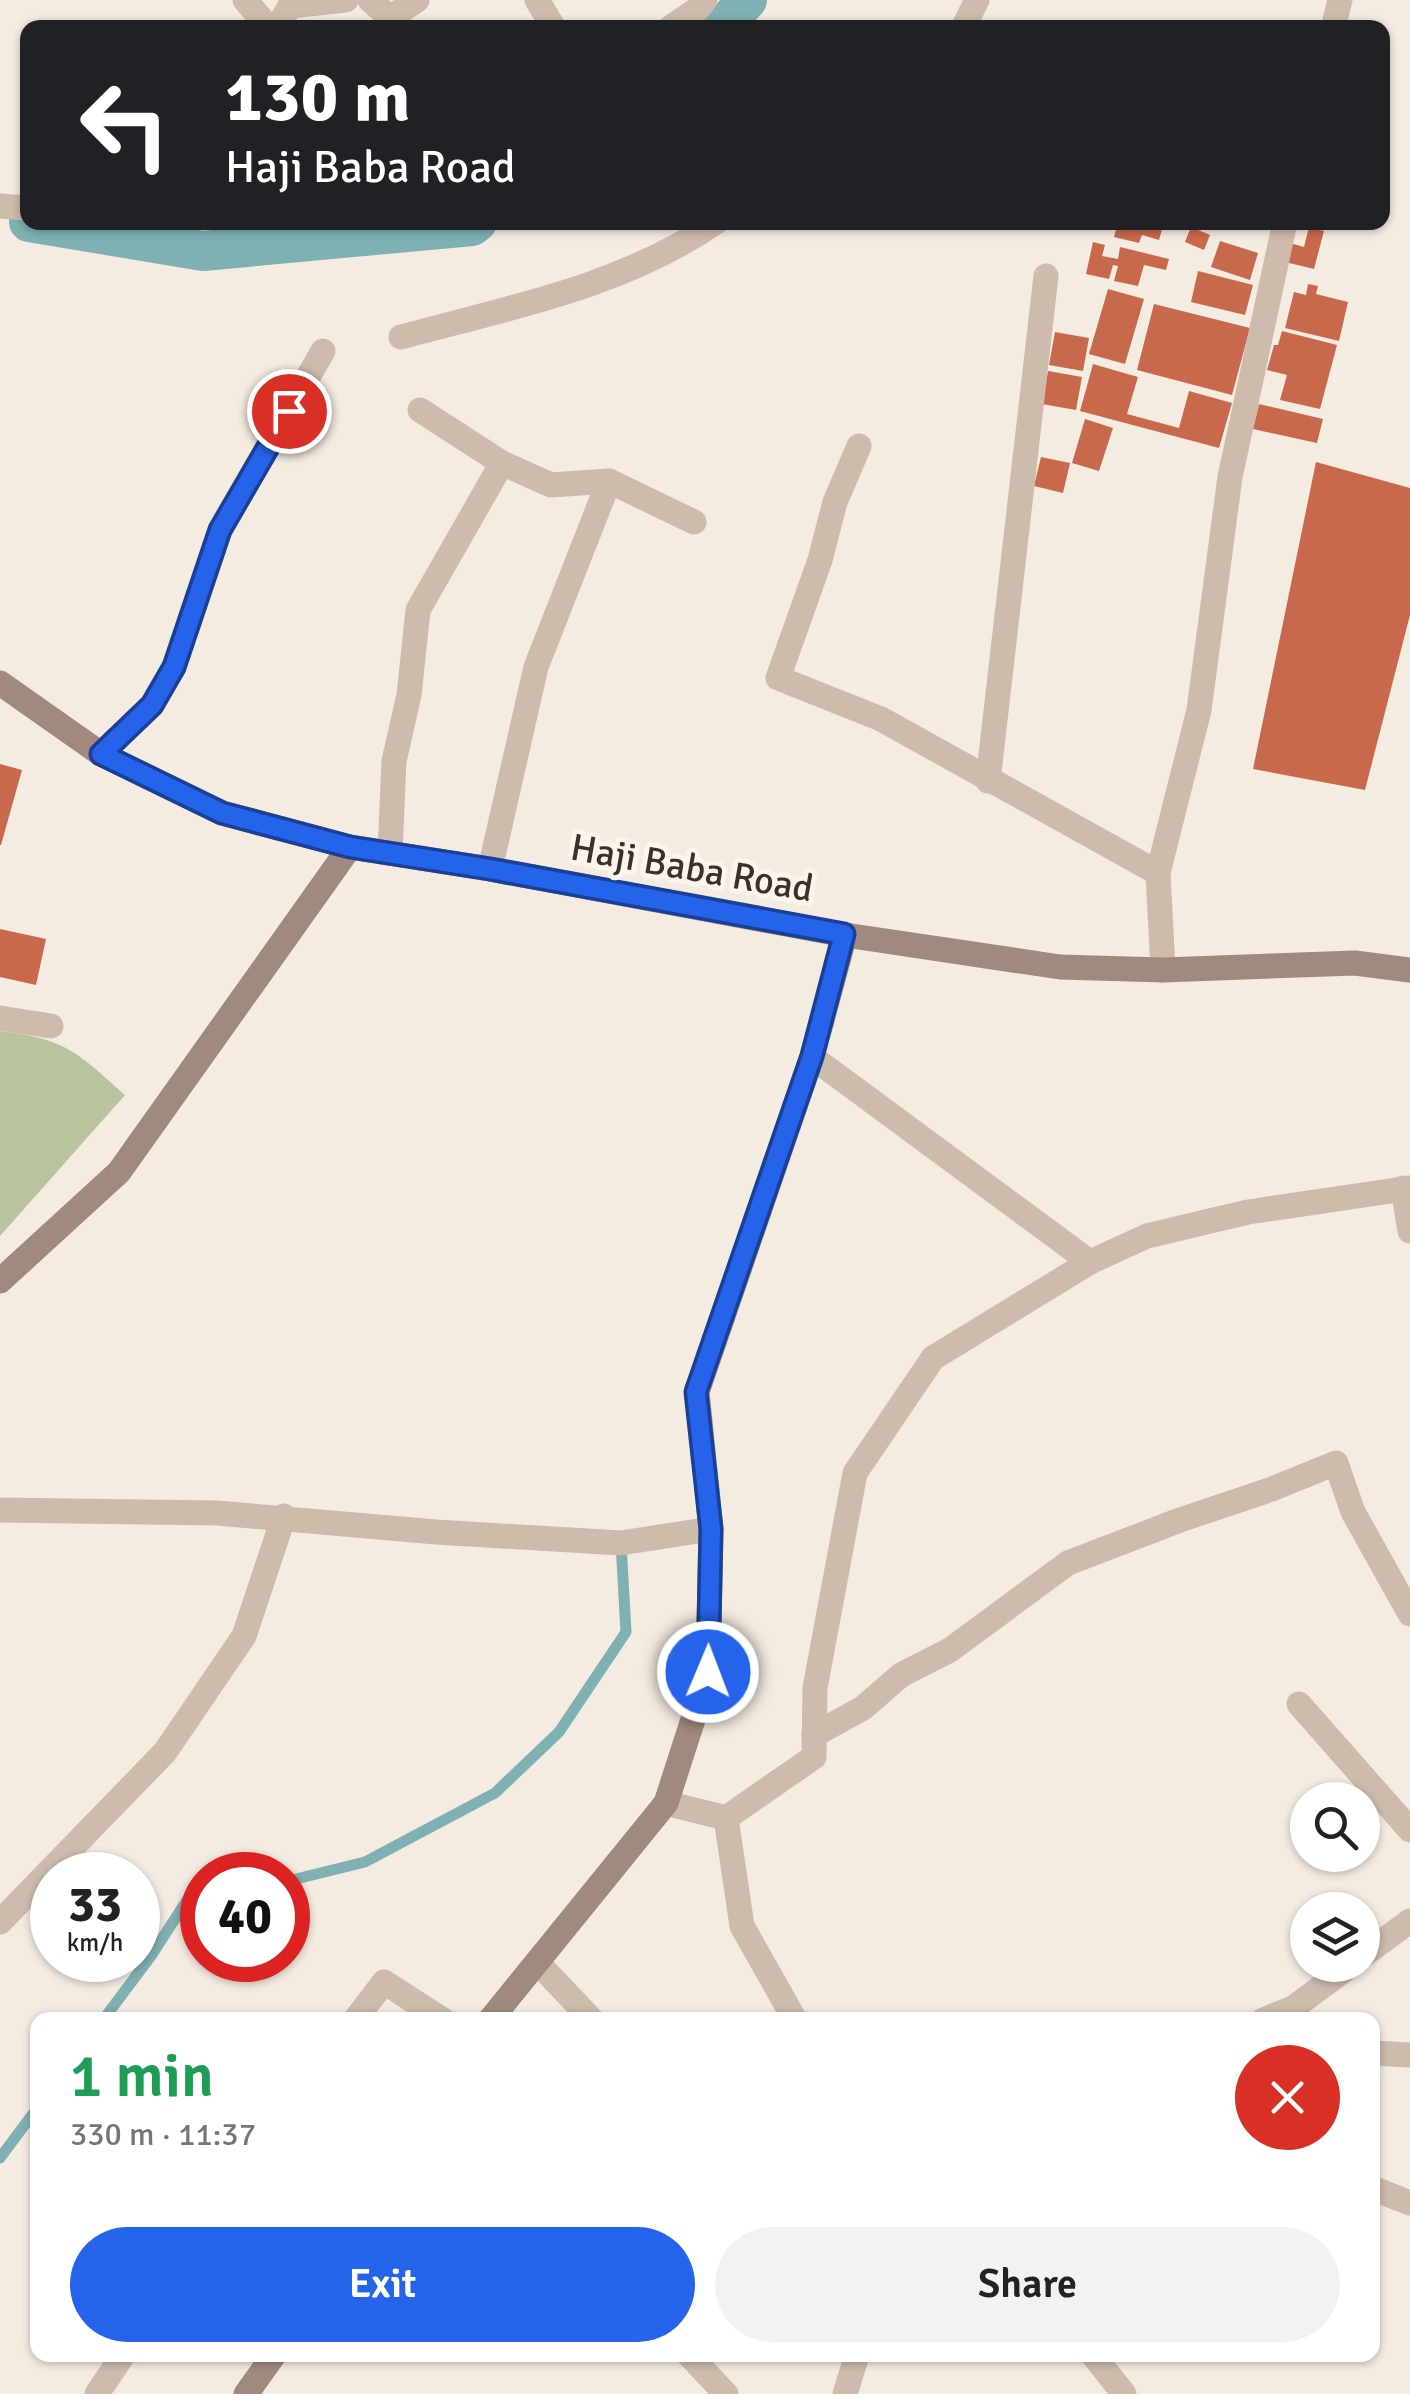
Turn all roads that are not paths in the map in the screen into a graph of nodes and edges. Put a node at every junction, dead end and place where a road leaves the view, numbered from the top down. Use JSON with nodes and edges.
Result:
{"nodes":[{"id":1,"x":245,"y":0,"type":"edge"},
{"id":2,"x":346,"y":0,"type":"edge"},
{"id":3,"x":370,"y":0,"type":"edge"},
{"id":4,"x":418,"y":0,"type":"edge"},
{"id":5,"x":705,"y":0,"type":"edge"},
{"id":6,"x":262,"y":20,"type":"edge"},
{"id":7,"x":282,"y":20,"type":"edge"},
{"id":8,"x":682,"y":20,"type":"edge"},
{"id":9,"x":705,"y":230,"type":"edge"},
{"id":10,"x":1284,"y":230,"type":"edge"},
{"id":11,"x":1046,"y":276,"type":"dead end"},
{"id":12,"x":401,"y":337,"type":"dead end"},
{"id":13,"x":323,"y":351,"type":"dead end"},
{"id":14,"x":420,"y":410,"type":"dead end"},
{"id":15,"x":859,"y":446,"type":"dead end"},
{"id":16,"x":502,"y":463,"type":"junction"},
{"id":17,"x":608,"y":481,"type":"junction"},
{"id":18,"x":694,"y":522,"type":"dead end"},
{"id":19,"x":0,"y":683,"type":"edge"},
{"id":20,"x":101,"y":754,"type":"junction"},
{"id":21,"x":988,"y":780,"type":"junction"},
{"id":22,"x":350,"y":847,"type":"junction"},
{"id":23,"x":390,"y":852,"type":"junction"},
{"id":24,"x":490,"y":869,"type":"junction"},
{"id":25,"x":1158,"y":873,"type":"junction"},
{"id":26,"x":844,"y":934,"type":"junction"},
{"id":27,"x":1163,"y":970,"type":"junction"},
{"id":28,"x":1410,"y":970,"type":"edge"},
{"id":29,"x":0,"y":1018,"type":"edge"},
{"id":30,"x":51,"y":1026,"type":"dead end"},
{"id":31,"x":812,"y":1056,"type":"junction"},
{"id":32,"x":1406,"y":1188,"type":"edge"},
{"id":33,"x":1410,"y":1231,"type":"edge"},
{"id":34,"x":1090,"y":1262,"type":"junction"},
{"id":35,"x":0,"y":1281,"type":"edge"},
{"id":36,"x":0,"y":1510,"type":"edge"},
{"id":37,"x":284,"y":1516,"type":"junction"},
{"id":38,"x":711,"y":1529,"type":"junction"},
{"id":39,"x":1410,"y":1614,"type":"edge"},
{"id":40,"x":1299,"y":1704,"type":"dead end"},
{"id":41,"x":814,"y":1735,"type":"junction"},
{"id":42,"x":666,"y":1803,"type":"junction"},
{"id":43,"x":726,"y":1818,"type":"junction"},
{"id":44,"x":1410,"y":1830,"type":"edge"},
{"id":45,"x":1410,"y":1920,"type":"edge"},
{"id":46,"x":0,"y":1922,"type":"edge"},
{"id":47,"x":1380,"y":1942,"type":"edge"},
{"id":48,"x":538,"y":1962,"type":"junction"},
{"id":49,"x":1328,"y":1982,"type":"edge"},
{"id":50,"x":361,"y":2012,"type":"edge"},
{"id":51,"x":431,"y":2012,"type":"edge"},
{"id":52,"x":497,"y":2012,"type":"edge"},
{"id":53,"x":585,"y":2012,"type":"edge"},
{"id":54,"x":790,"y":2012,"type":"edge"},
{"id":55,"x":1284,"y":2012,"type":"edge"},
{"id":56,"x":1380,"y":2053,"type":"edge"},
{"id":57,"x":1410,"y":2055,"type":"edge"},
{"id":58,"x":1380,"y":2191,"type":"edge"},
{"id":59,"x":1410,"y":2203,"type":"edge"},
{"id":60,"x":118,"y":2362,"type":"edge"},
{"id":61,"x":269,"y":2362,"type":"edge"},
{"id":62,"x":696,"y":2362,"type":"edge"},
{"id":63,"x":855,"y":2362,"type":"edge"},
{"id":64,"x":1099,"y":2362,"type":"edge"},
{"id":65,"x":97,"y":2394,"type":"edge"},
{"id":66,"x":246,"y":2394,"type":"edge"},
{"id":67,"x":726,"y":2394,"type":"edge"},
{"id":68,"x":845,"y":2394,"type":"edge"},
{"id":69,"x":1124,"y":2394,"type":"edge"}],
"edges":[{"from":1,"to":6,"type":"street"},
{"from":2,"to":7,"type":"street"},
{"from":3,"to":4,"type":"street"},
{"from":5,"to":8,"type":"street"},
{"from":9,"to":12,"type":"street"},
{"from":10,"to":25,"type":"street"},
{"from":11,"to":21,"type":"street"},
{"from":13,"to":20,"type":"street"},
{"from":14,"to":16,"type":"street"},
{"from":15,"to":21,"type":"street"},
{"from":16,"to":17,"type":"street"},
{"from":16,"to":23,"type":"street"},
{"from":17,"to":18,"type":"street"},
{"from":17,"to":24,"type":"street"},
{"from":19,"to":20,"type":"street","name":"Haji Baba Road"},
{"from":20,"to":22,"type":"street","name":"Haji Baba Road"},
{"from":21,"to":25,"type":"street"},
{"from":22,"to":23,"type":"street","name":"Haji Baba Road"},
{"from":22,"to":35,"type":"street"},
{"from":23,"to":24,"type":"street","name":"Haji Baba Road"},
{"from":24,"to":26,"type":"street","name":"Haji Baba Road"},
{"from":25,"to":27,"type":"street"},
{"from":26,"to":27,"type":"street","name":"Haji Baba Road"},
{"from":26,"to":31,"type":"street"},
{"from":27,"to":28,"type":"street","name":"Haji Baba Road"},
{"from":29,"to":30,"type":"street"},
{"from":31,"to":34,"type":"street"},
{"from":31,"to":38,"type":"street"},
{"from":32,"to":33,"type":"street"},
{"from":32,"to":34,"type":"street"},
{"from":34,"to":41,"type":"street"},
{"from":36,"to":37,"type":"street"},
{"from":37,"to":38,"type":"street"},
{"from":37,"to":46,"type":"street"},
{"from":38,"to":42,"type":"street"},
{"from":39,"to":41,"type":"street"},
{"from":40,"to":44,"type":"street"},
{"from":41,"to":43,"type":"street"},
{"from":42,"to":43,"type":"street"},
{"from":42,"to":48,"type":"street"},
{"from":43,"to":54,"type":"street"},
{"from":45,"to":47,"type":"street"},
{"from":48,"to":52,"type":"street"},
{"from":48,"to":53,"type":"street"},
{"from":49,"to":55,"type":"street"},
{"from":50,"to":51,"type":"street"},
{"from":56,"to":57,"type":"street"},
{"from":58,"to":59,"type":"street"},
{"from":60,"to":65,"type":"street"},
{"from":61,"to":66,"type":"street"},
{"from":62,"to":67,"type":"street"},
{"from":63,"to":68,"type":"street"},
{"from":64,"to":69,"type":"street"}]}
